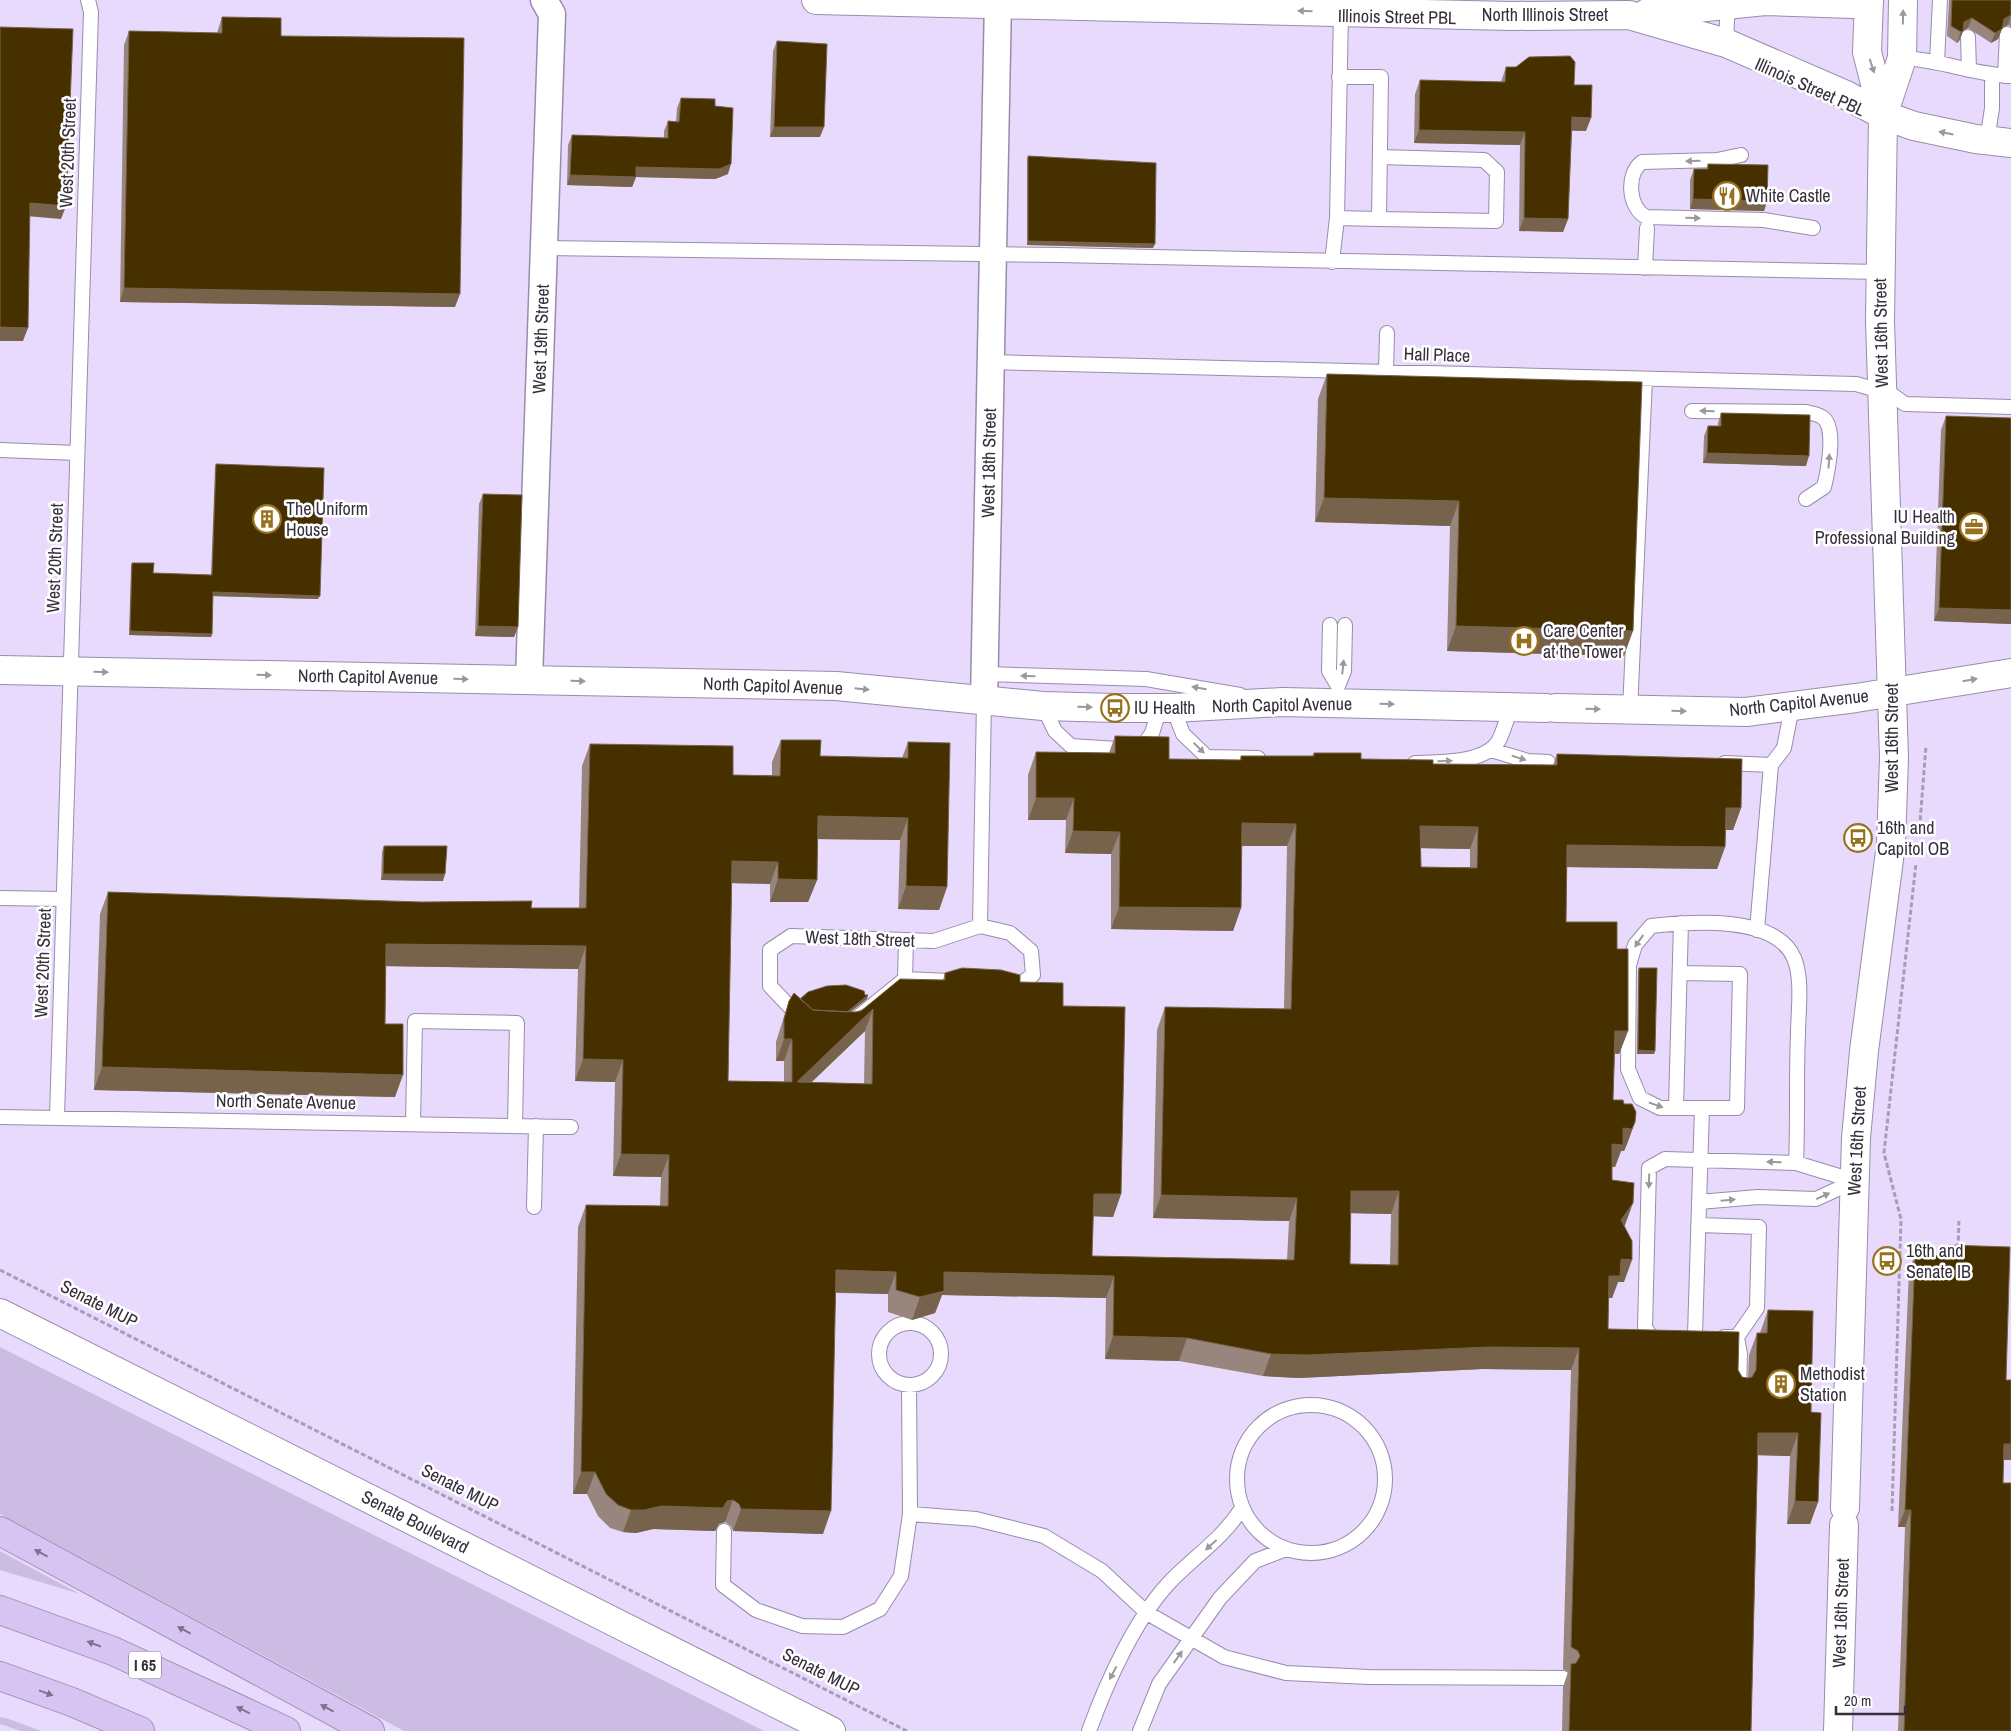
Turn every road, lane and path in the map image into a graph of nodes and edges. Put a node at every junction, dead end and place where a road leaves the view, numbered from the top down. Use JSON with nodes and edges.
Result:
{"nodes":[{"id":1,"x":88,"y":0,"type":"edge"},
{"id":2,"x":544,"y":0,"type":"edge"},
{"id":3,"x":816,"y":0,"type":"edge"},
{"id":4,"x":1861,"y":0,"type":"edge"},
{"id":5,"x":1869,"y":0,"type":"edge"},
{"id":6,"x":1903,"y":0,"type":"edge"},
{"id":7,"x":1940,"y":0,"type":"edge"},
{"id":8,"x":998,"y":2,"type":"edge"},
{"id":9,"x":1728,"y":3,"type":"edge"},
{"id":10,"x":1341,"y":12,"type":"junction"},
{"id":11,"x":1629,"y":15,"type":"junction"},
{"id":12,"x":2006,"y":34,"type":"edge"},
{"id":13,"x":1968,"y":36,"type":"edge"},
{"id":14,"x":1726,"y":43,"type":"junction"},
{"id":15,"x":1902,"y":58,"type":"junction"},
{"id":16,"x":1937,"y":62,"type":"junction"},
{"id":17,"x":1969,"y":70,"type":"junction"},
{"id":18,"x":2003,"y":75,"type":"edge"},
{"id":19,"x":1339,"y":77,"type":"junction"},
{"id":20,"x":1883,"y":115,"type":"junction"},
{"id":21,"x":1999,"y":142,"type":"edge"},
{"id":22,"x":1741,"y":156,"type":"dead end"},
{"id":23,"x":1380,"y":158,"type":"junction"},
{"id":24,"x":1337,"y":218,"type":"junction"},
{"id":25,"x":1379,"y":218,"type":"junction"},
{"id":26,"x":1647,"y":228,"type":"dead end"},
{"id":27,"x":1813,"y":228,"type":"dead end"},
{"id":28,"x":544,"y":248,"type":"junction"},
{"id":29,"x":992,"y":254,"type":"junction"},
{"id":30,"x":1332,"y":262,"type":"junction"},
{"id":31,"x":1646,"y":268,"type":"junction"},
{"id":32,"x":1880,"y":272,"type":"junction"},
{"id":33,"x":1387,"y":333,"type":"dead end"},
{"id":34,"x":991,"y":362,"type":"junction"},
{"id":35,"x":1386,"y":372,"type":"junction"},
{"id":36,"x":1645,"y":379,"type":"junction"},
{"id":37,"x":1882,"y":392,"type":"junction"},
{"id":38,"x":2011,"y":407,"type":"edge"},
{"id":39,"x":1692,"y":411,"type":"dead end"},
{"id":40,"x":0,"y":450,"type":"edge"},
{"id":41,"x":77,"y":453,"type":"junction"},
{"id":42,"x":1806,"y":499,"type":"dead end"},
{"id":43,"x":1330,"y":625,"type":"dead end"},
{"id":44,"x":1345,"y":625,"type":"dead end"},
{"id":45,"x":0,"y":670,"type":"edge"},
{"id":46,"x":70,"y":671,"type":"junction"},
{"id":47,"x":2011,"y":673,"type":"edge"},
{"id":48,"x":984,"y":674,"type":"junction"},
{"id":49,"x":529,"y":680,"type":"junction"},
{"id":50,"x":1893,"y":693,"type":"junction"},
{"id":51,"x":1338,"y":694,"type":"junction"},
{"id":52,"x":984,"y":701,"type":"junction"},
{"id":53,"x":1282,"y":702,"type":"junction"},
{"id":54,"x":1044,"y":706,"type":"junction"},
{"id":55,"x":1511,"y":707,"type":"junction"},
{"id":56,"x":1792,"y":707,"type":"junction"},
{"id":57,"x":1166,"y":708,"type":"junction"},
{"id":58,"x":1630,"y":710,"type":"junction"},
{"id":59,"x":1926,"y":746,"type":"dead end"},
{"id":60,"x":1491,"y":750,"type":"junction"},
{"id":61,"x":1272,"y":759,"type":"edge"},
{"id":62,"x":1548,"y":762,"type":"dead end"},
{"id":63,"x":1400,"y":763,"type":"edge"},
{"id":64,"x":1712,"y":763,"type":"edge"},
{"id":65,"x":1771,"y":765,"type":"junction"},
{"id":66,"x":1918,"y":840,"type":"dead end"},
{"id":67,"x":1916,"y":860,"type":"dead end"},
{"id":68,"x":0,"y":898,"type":"edge"},
{"id":69,"x":64,"y":899,"type":"junction"},
{"id":70,"x":1681,"y":923,"type":"junction"},
{"id":71,"x":980,"y":926,"type":"junction"},
{"id":72,"x":1757,"y":930,"type":"junction"},
{"id":73,"x":906,"y":940,"type":"junction"},
{"id":74,"x":1680,"y":973,"type":"junction"},
{"id":75,"x":905,"y":980,"type":"junction"},
{"id":76,"x":1676,"y":1107,"type":"junction"},
{"id":77,"x":1702,"y":1108,"type":"junction"},
{"id":78,"x":0,"y":1117,"type":"edge"},
{"id":79,"x":57,"y":1117,"type":"junction"},
{"id":80,"x":413,"y":1123,"type":"junction"},
{"id":81,"x":514,"y":1125,"type":"junction"},
{"id":82,"x":536,"y":1126,"type":"junction"},
{"id":83,"x":571,"y":1126,"type":"dead end"},
{"id":84,"x":1700,"y":1160,"type":"junction"},
{"id":85,"x":1796,"y":1163,"type":"junction"},
{"id":86,"x":1855,"y":1181,"type":"junction"},
{"id":87,"x":1699,"y":1202,"type":"junction"},
{"id":88,"x":534,"y":1207,"type":"dead end"},
{"id":89,"x":1959,"y":1221,"type":"dead end"},
{"id":90,"x":1698,"y":1225,"type":"junction"},
{"id":91,"x":1957,"y":1255,"type":"edge"},
{"id":92,"x":0,"y":1270,"type":"edge"},
{"id":93,"x":0,"y":1313,"type":"edge"},
{"id":94,"x":1695,"y":1335,"type":"junction"},
{"id":95,"x":1737,"y":1337,"type":"junction"},
{"id":96,"x":910,"y":1385,"type":"junction"},
{"id":97,"x":1739,"y":1392,"type":"edge"},
{"id":98,"x":1242,"y":1508,"type":"junction"},
{"id":99,"x":1892,"y":1511,"type":"dead end"},
{"id":100,"x":910,"y":1514,"type":"junction"},
{"id":101,"x":0,"y":1531,"type":"edge"},
{"id":102,"x":724,"y":1531,"type":"edge"},
{"id":103,"x":1286,"y":1549,"type":"junction"},
{"id":104,"x":0,"y":1610,"type":"edge"},
{"id":105,"x":1148,"y":1613,"type":"junction"},
{"id":106,"x":1192,"y":1637,"type":"junction"},
{"id":107,"x":0,"y":1676,"type":"edge"},
{"id":108,"x":1563,"y":1678,"type":"dead end"},
{"id":109,"x":140,"y":1731,"type":"edge"},
{"id":110,"x":286,"y":1731,"type":"edge"},
{"id":111,"x":370,"y":1731,"type":"edge"},
{"id":112,"x":831,"y":1731,"type":"edge"},
{"id":113,"x":907,"y":1731,"type":"edge"},
{"id":114,"x":1089,"y":1731,"type":"edge"},
{"id":115,"x":1140,"y":1731,"type":"edge"},
{"id":116,"x":1838,"y":1731,"type":"edge"}],
"edges":[{"from":1,"to":41,"type":"lane","name":"West 20th Street"},
{"from":2,"to":28,"type":"street","name":"West 19th Street"},
{"from":3,"to":8,"type":"main road","name":"North Illinois Street"},
{"from":4,"to":9,"type":"main road"},
{"from":5,"to":20,"type":"main road","name":"West 16th Street","one_way":true},
{"from":15,"to":6,"type":"main road","name":"West 16th Street","one_way":true},
{"from":7,"to":16,"type":"lane"},
{"from":10,"to":8,"type":"main road","name":"North Illinois Street","one_way":true},
{"from":8,"to":29,"type":"street","name":"West 18th Street"},
{"from":9,"to":11,"type":"main road"},
{"from":9,"to":14,"type":"lane"},
{"from":10,"to":11,"type":"main road","name":"North Illinois Street"},
{"from":10,"to":19,"type":"lane"},
{"from":11,"to":14,"type":"main road","name":"North Illinois Street"},
{"from":12,"to":18,"type":"lane"},
{"from":13,"to":17,"type":"lane"},
{"from":14,"to":20,"type":"main road","name":"North Illinois Street"},
{"from":15,"to":16,"type":"lane"},
{"from":15,"to":20,"type":"main road","name":"West 16th Street"},
{"from":16,"to":17,"type":"lane"},
{"from":17,"to":18,"type":"lane"},
{"from":18,"to":21,"type":"lane"},
{"from":19,"to":23,"type":"lane"},
{"from":19,"to":24,"type":"lane"},
{"from":21,"to":20,"type":"main road","name":"North Illinois Street","one_way":true},
{"from":20,"to":32,"type":"main road","name":"West 16th Street"},
{"from":22,"to":27,"type":"lane","one_way":true},
{"from":23,"to":25,"type":"lane"},
{"from":23,"to":25,"type":"lane"},
{"from":24,"to":25,"type":"lane"},
{"from":24,"to":30,"type":"lane"},
{"from":26,"to":31,"type":"lane"},
{"from":28,"to":29,"type":"lane"},
{"from":28,"to":49,"type":"street","name":"West 19th Street"},
{"from":29,"to":30,"type":"lane"},
{"from":29,"to":34,"type":"street","name":"West 18th Street"},
{"from":30,"to":31,"type":"lane"},
{"from":31,"to":32,"type":"lane"},
{"from":32,"to":37,"type":"main road","name":"West 16th Street"},
{"from":33,"to":35,"type":"lane"},
{"from":34,"to":35,"type":"lane","name":"Hall Place"},
{"from":34,"to":48,"type":"street","name":"West 18th Street"},
{"from":35,"to":36,"type":"lane","name":"Hall Place"},
{"from":36,"to":37,"type":"lane","name":"Hall Place"},
{"from":36,"to":58,"type":"lane"},
{"from":37,"to":38,"type":"lane","name":"Hall Place"},
{"from":37,"to":50,"type":"main road","name":"West 16th Street"},
{"from":42,"to":39,"type":"lane","one_way":true},
{"from":40,"to":41,"type":"lane"},
{"from":41,"to":46,"type":"lane","name":"West 20th Street"},
{"from":43,"to":51,"type":"lane"},
{"from":51,"to":44,"type":"lane","one_way":true},
{"from":45,"to":46,"type":"main road","name":"North Capitol Avenue"},
{"from":46,"to":49,"type":"main road","name":"North Capitol Avenue","one_way":true},
{"from":46,"to":69,"type":"lane","name":"West 20th Street"},
{"from":50,"to":47,"type":"main road","name":"North Capitol Avenue","one_way":true},
{"from":48,"to":52,"type":"street","name":"West 18th Street"},
{"from":53,"to":48,"type":"lane","one_way":true},
{"from":49,"to":52,"type":"main road","name":"North Capitol Avenue","one_way":true},
{"from":50,"to":56,"type":"main road","name":"North Capitol Avenue"},
{"from":50,"to":86,"type":"main road","name":"West 16th Street"},
{"from":51,"to":53,"type":"main road","name":"North Capitol Avenue"},
{"from":51,"to":55,"type":"main road","name":"North Capitol Avenue","one_way":true},
{"from":52,"to":54,"type":"main road","name":"North Capitol Avenue"},
{"from":52,"to":71,"type":"lane","name":"West 18th Street"},
{"from":53,"to":57,"type":"main road","name":"North Capitol Avenue"},
{"from":54,"to":57,"type":"main road","name":"North Capitol Avenue","one_way":true},
{"from":54,"to":57,"type":"lane"},
{"from":55,"to":58,"type":"main road","name":"North Capitol Avenue","one_way":true},
{"from":55,"to":60,"type":"lane"},
{"from":58,"to":56,"type":"main road","name":"North Capitol Avenue","one_way":true},
{"from":56,"to":65,"type":"lane"},
{"from":57,"to":61,"type":"lane","one_way":true},
{"from":59,"to":66,"type":"path"},
{"from":60,"to":62,"type":"lane","one_way":true},
{"from":63,"to":60,"type":"lane","one_way":true},
{"from":64,"to":65,"type":"lane"},
{"from":65,"to":72,"type":"lane"},
{"from":67,"to":99,"type":"path"},
{"from":68,"to":69,"type":"lane"},
{"from":69,"to":79,"type":"lane","name":"West 20th Street"},
{"from":70,"to":72,"type":"lane"},
{"from":70,"to":74,"type":"lane"},
{"from":70,"to":76,"type":"lane","one_way":true},
{"from":71,"to":73,"type":"lane","name":"West 18th Street"},
{"from":71,"to":75,"type":"lane","name":"West 18th Street"},
{"from":72,"to":85,"type":"lane"},
{"from":73,"to":75,"type":"lane"},
{"from":73,"to":75,"type":"lane","name":"West 18th Street"},
{"from":74,"to":76,"type":"lane"},
{"from":74,"to":77,"type":"lane"},
{"from":76,"to":77,"type":"lane"},
{"from":77,"to":84,"type":"lane"},
{"from":78,"to":79,"type":"lane","name":"North Senate Avenue"},
{"from":79,"to":80,"type":"lane","name":"North Senate Avenue"},
{"from":80,"to":81,"type":"lane","name":"North Senate Avenue"},
{"from":80,"to":81,"type":"lane"},
{"from":81,"to":82,"type":"lane","name":"North Senate Avenue"},
{"from":82,"to":83,"type":"lane","name":"North Senate Avenue"},
{"from":82,"to":88,"type":"lane"},
{"from":85,"to":84,"type":"lane","one_way":true},
{"from":84,"to":87,"type":"lane"},
{"from":84,"to":94,"type":"lane","one_way":true},
{"from":85,"to":86,"type":"lane"},
{"from":87,"to":86,"type":"lane","one_way":true},
{"from":86,"to":116,"type":"main road","name":"West 16th Street"},
{"from":87,"to":90,"type":"lane"},
{"from":89,"to":91,"type":"path"},
{"from":90,"to":94,"type":"lane"},
{"from":90,"to":95,"type":"lane"},
{"from":92,"to":113,"type":"path","name":"Senate MUP"},
{"from":93,"to":112,"type":"main road","name":"Senate Boulevard"},
{"from":94,"to":95,"type":"lane"},
{"from":95,"to":97,"type":"lane"},
{"from":96,"to":96,"type":"lane"},
{"from":96,"to":100,"type":"lane"},
{"from":98,"to":103,"type":"lane"},
{"from":98,"to":103,"type":"lane"},
{"from":98,"to":105,"type":"lane","one_way":true},
{"from":100,"to":102,"type":"lane"},
{"from":100,"to":105,"type":"lane"},
{"from":111,"to":101,"type":"highway","one_way":true},
{"from":103,"to":106,"type":"lane"},
{"from":110,"to":104,"type":"highway","number":"I 65","one_way":true},
{"from":105,"to":106,"type":"lane"},
{"from":105,"to":114,"type":"lane","one_way":true},
{"from":106,"to":108,"type":"lane"},
{"from":115,"to":106,"type":"lane","one_way":true},
{"from":107,"to":109,"type":"highway","one_way":true}]}
